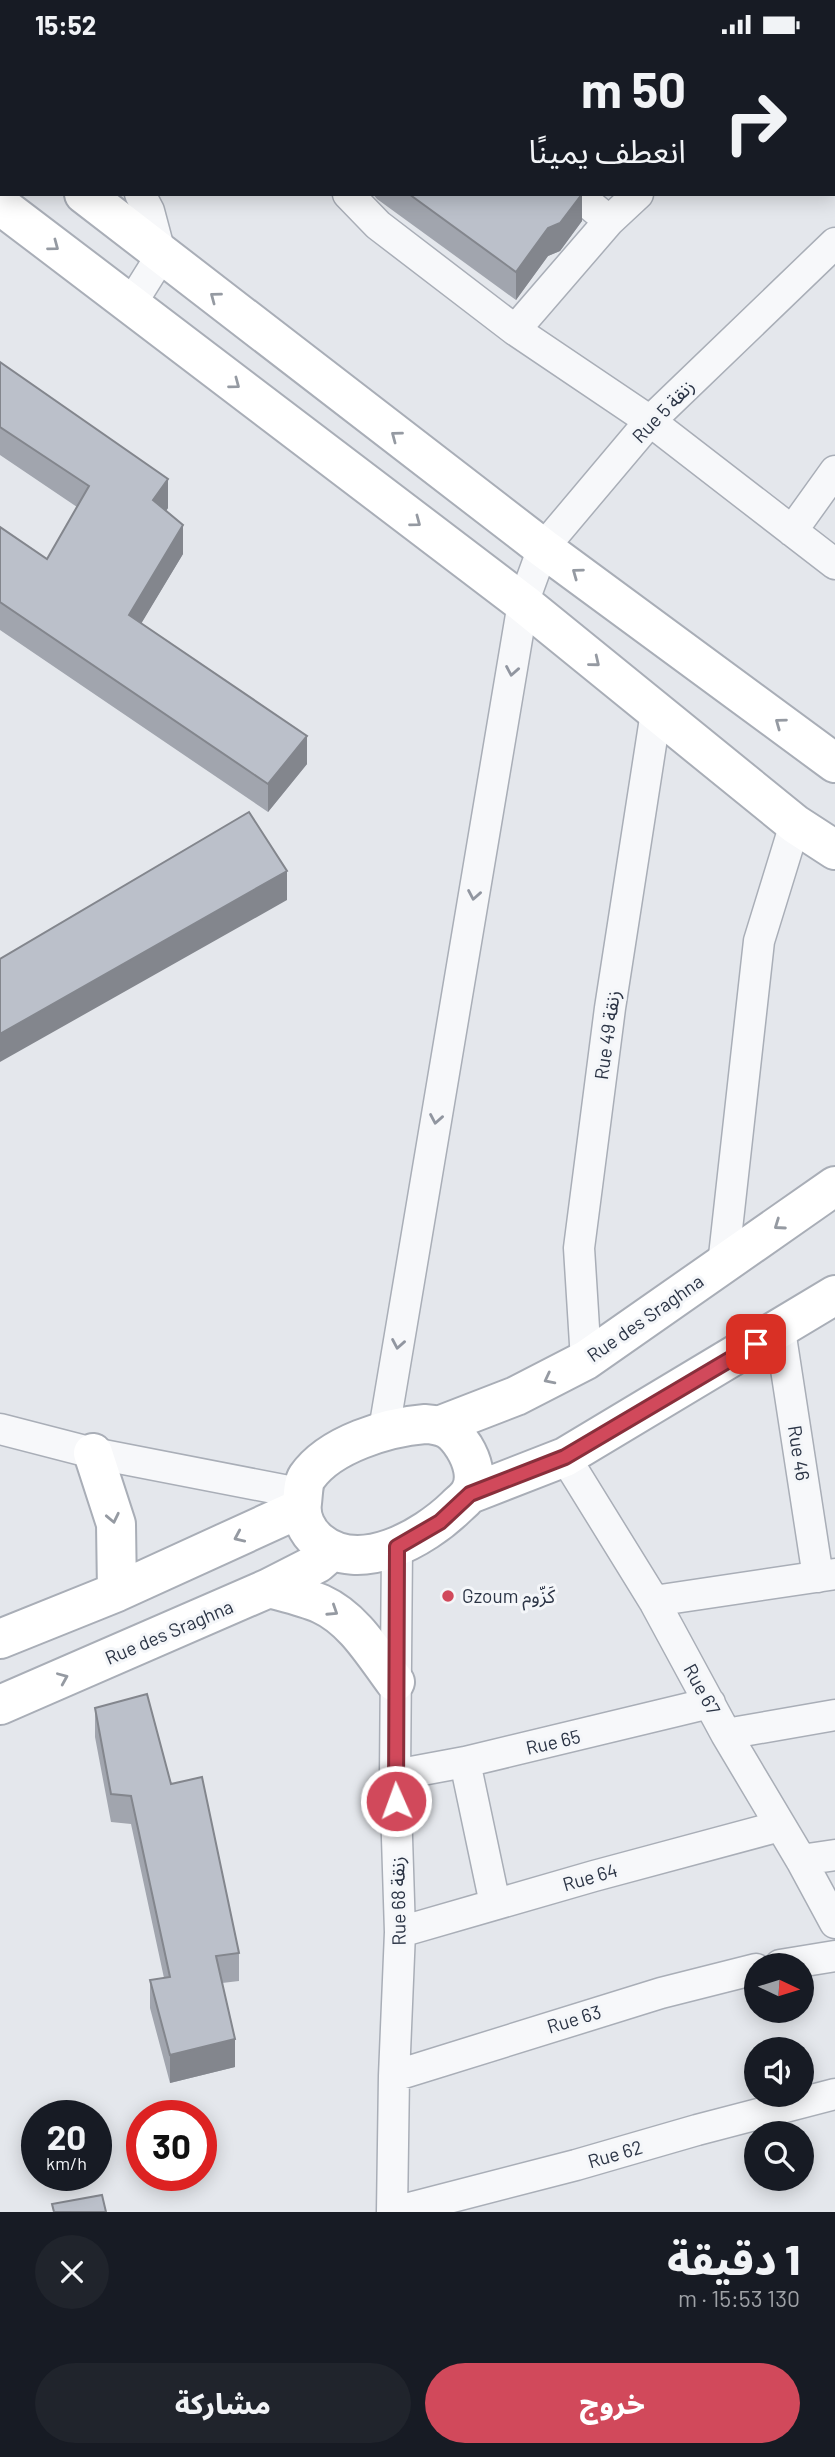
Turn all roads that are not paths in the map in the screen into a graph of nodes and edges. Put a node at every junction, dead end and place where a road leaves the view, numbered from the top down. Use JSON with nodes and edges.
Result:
{"nodes":[{"id":1,"x":86,"y":196,"type":"edge"},
{"id":2,"x":141,"y":196,"type":"edge"},
{"id":3,"x":350,"y":196,"type":"edge"},
{"id":4,"x":579,"y":196,"type":"edge"},
{"id":5,"x":636,"y":196,"type":"edge"},
{"id":6,"x":0,"y":205,"type":"edge"},
{"id":7,"x":609,"y":221,"type":"junction"},
{"id":8,"x":835,"y":243,"type":"edge"},
{"id":9,"x":161,"y":256,"type":"junction"},
{"id":10,"x":131,"y":304,"type":"junction"},
{"id":11,"x":516,"y":330,"type":"junction"},
{"id":12,"x":650,"y":421,"type":"junction"},
{"id":13,"x":835,"y":471,"type":"edge"},
{"id":14,"x":792,"y":531,"type":"junction"},
{"id":15,"x":543,"y":548,"type":"junction"},
{"id":16,"x":835,"y":564,"type":"edge"},
{"id":17,"x":523,"y":603,"type":"junction"},
{"id":18,"x":656,"y":712,"type":"junction"},
{"id":19,"x":835,"y":763,"type":"edge"},
{"id":20,"x":795,"y":824,"type":"junction"},
{"id":21,"x":835,"y":850,"type":"edge"},
{"id":22,"x":835,"y":1186,"type":"edge"},
{"id":23,"x":723,"y":1265,"type":"junction"},
{"id":24,"x":835,"y":1295,"type":"edge"},
{"id":25,"x":780,"y":1330,"type":"junction"},
{"id":26,"x":586,"y":1360,"type":"junction"},
{"id":27,"x":441,"y":1425,"type":"junction"},
{"id":28,"x":0,"y":1429,"type":"edge"},
{"id":29,"x":384,"y":1430,"type":"junction"},
{"id":30,"x":93,"y":1454,"type":"junction"},
{"id":31,"x":565,"y":1457,"type":"junction"},
{"id":32,"x":470,"y":1494,"type":"junction"},
{"id":33,"x":303,"y":1501,"type":"junction"},
{"id":34,"x":397,"y":1547,"type":"junction"},
{"id":35,"x":333,"y":1551,"type":"junction"},
{"id":36,"x":826,"y":1575,"type":"edge"},
{"id":37,"x":269,"y":1588,"type":"junction"},
{"id":38,"x":117,"y":1592,"type":"junction"},
{"id":39,"x":654,"y":1601,"type":"junction"},
{"id":40,"x":0,"y":1639,"type":"edge"},
{"id":41,"x":395,"y":1682,"type":"junction"},
{"id":42,"x":710,"y":1703,"type":"junction"},
{"id":43,"x":0,"y":1705,"type":"edge"},
{"id":44,"x":835,"y":1715,"type":"edge"},
{"id":45,"x":726,"y":1734,"type":"junction"},
{"id":46,"x":465,"y":1762,"type":"junction"},
{"id":47,"x":395,"y":1775,"type":"junction"},
{"id":48,"x":780,"y":1826,"type":"junction"},
{"id":49,"x":835,"y":1855,"type":"edge"},
{"id":50,"x":802,"y":1860,"type":"junction"},
{"id":51,"x":495,"y":1904,"type":"junction"},
{"id":52,"x":835,"y":1923,"type":"edge"},
{"id":53,"x":400,"y":1932,"type":"junction"},
{"id":54,"x":835,"y":1956,"type":"edge"},
{"id":55,"x":814,"y":1959,"type":"edge"},
{"id":56,"x":744,"y":1972,"type":"edge"},
{"id":57,"x":394,"y":2076,"type":"junction"},
{"id":58,"x":835,"y":2094,"type":"edge"},
{"id":59,"x":393,"y":2212,"type":"edge"}],
"edges":[{"from":1,"to":9,"type":"street"},
{"from":2,"to":9,"type":"street"},
{"from":3,"to":11,"type":"street"},
{"from":4,"to":7,"type":"street"},
{"from":5,"to":7,"type":"street"},
{"from":6,"to":10,"type":"street","one_way":true},
{"from":7,"to":11,"type":"street"},
{"from":8,"to":12,"type":"street","name":"Rue 5 زنقة"},
{"from":9,"to":10,"type":"street"},
{"from":15,"to":9,"type":"street","one_way":true},
{"from":10,"to":17,"type":"street","one_way":true},
{"from":11,"to":12,"type":"street"},
{"from":12,"to":14,"type":"street"},
{"from":12,"to":15,"type":"street","name":"Rue 5 زنقة"},
{"from":13,"to":14,"type":"street"},
{"from":14,"to":16,"type":"street"},
{"from":15,"to":17,"type":"street","name":"Rue 5 زنقة"},
{"from":19,"to":15,"type":"street","one_way":true},
{"from":17,"to":18,"type":"street","one_way":true},
{"from":17,"to":29,"type":"street","name":"Rue 5 زنقة","one_way":true},
{"from":18,"to":20,"type":"street"},
{"from":18,"to":26,"type":"street","name":"Rue 49 زنقة"},
{"from":20,"to":21,"type":"street"},
{"from":20,"to":23,"type":"street"},
{"from":22,"to":23,"type":"street","name":"Rue des Sraghna","one_way":true},
{"from":23,"to":26,"type":"street","name":"Rue des Sraghna"},
{"from":24,"to":25,"type":"street"},
{"from":25,"to":31,"type":"street"},
{"from":25,"to":36,"type":"street","name":"Rue 46"},
{"from":26,"to":27,"type":"street","name":"Rue des Sraghna","one_way":true},
{"from":27,"to":29,"type":"street"},
{"from":27,"to":32,"type":"street"},
{"from":28,"to":30,"type":"street"},
{"from":29,"to":33,"type":"street"},
{"from":30,"to":33,"type":"street"},
{"from":30,"to":38,"type":"street","one_way":true},
{"from":31,"to":32,"type":"street"},
{"from":31,"to":39,"type":"street","name":"Rue 67"},
{"from":32,"to":34,"type":"street"},
{"from":33,"to":35,"type":"street"},
{"from":33,"to":38,"type":"street","one_way":true},
{"from":34,"to":35,"type":"street"},
{"from":34,"to":41,"type":"street","name":"Rue 68 زنقة"},
{"from":35,"to":37,"type":"street","name":"Rue des Sraghna"},
{"from":36,"to":39,"type":"street"},
{"from":37,"to":41,"type":"street","one_way":true},
{"from":43,"to":37,"type":"street","name":"Rue des Sraghna","one_way":true},
{"from":38,"to":40,"type":"street"},
{"from":39,"to":42,"type":"street","name":"Rue 67"},
{"from":41,"to":47,"type":"street","name":"Rue 68 زنقة"},
{"from":42,"to":45,"type":"street","name":"Rue 67"},
{"from":42,"to":46,"type":"street","name":"Rue 65"},
{"from":44,"to":45,"type":"street"},
{"from":45,"to":48,"type":"street","name":"Rue 67"},
{"from":46,"to":47,"type":"street","name":"Rue 65"},
{"from":46,"to":51,"type":"street"},
{"from":47,"to":53,"type":"street","name":"Rue 68 زنقة"},
{"from":48,"to":50,"type":"street","name":"Rue 67"},
{"from":48,"to":51,"type":"street","name":"Rue 64"},
{"from":49,"to":50,"type":"street"},
{"from":50,"to":52,"type":"street","name":"Rue 67"},
{"from":51,"to":53,"type":"street","name":"Rue 64"},
{"from":53,"to":57,"type":"street","name":"Rue 68 زنقة"},
{"from":54,"to":55,"type":"street"},
{"from":56,"to":57,"type":"street","name":"Rue 63"},
{"from":57,"to":59,"type":"street","name":"Rue 68 زنقة"},
{"from":58,"to":59,"type":"street","name":"Rue 62"}]}
